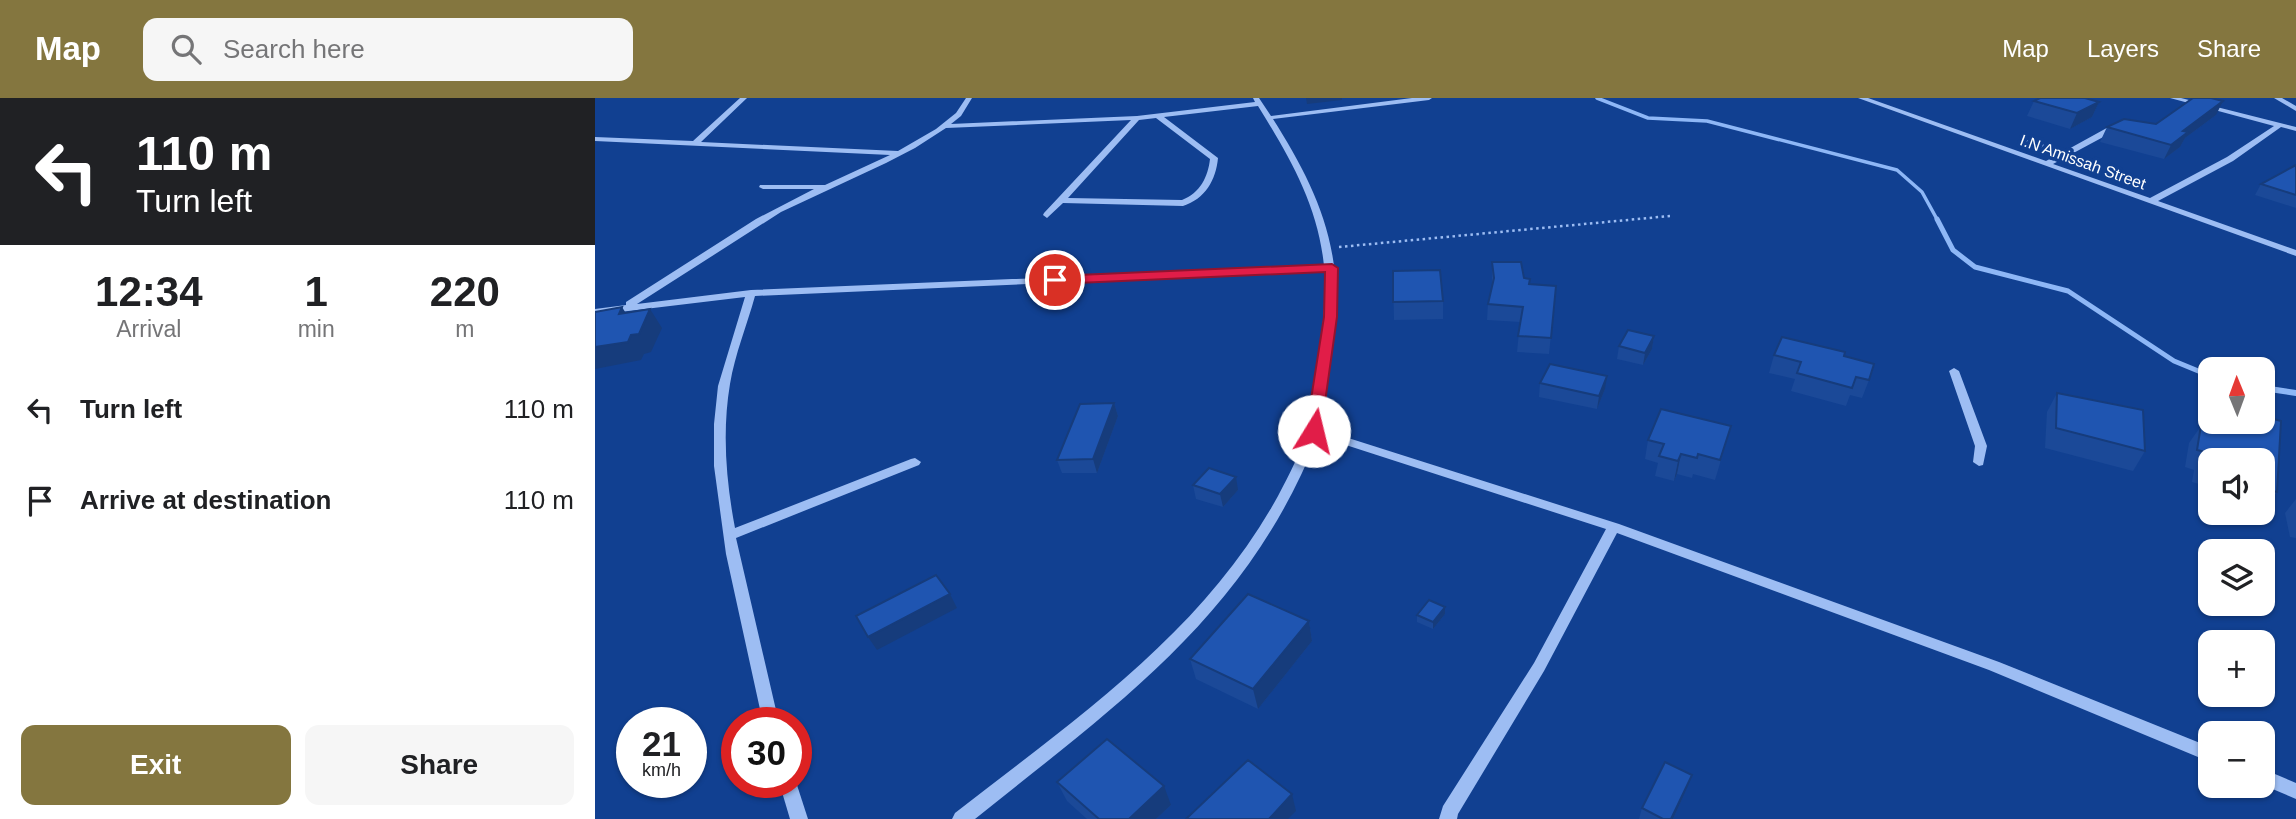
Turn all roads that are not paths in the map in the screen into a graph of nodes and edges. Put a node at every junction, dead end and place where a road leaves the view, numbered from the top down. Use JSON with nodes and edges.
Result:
{"nodes":[{"id":1,"x":744,"y":98,"type":"edge"},
{"id":2,"x":969,"y":98,"type":"edge"},
{"id":3,"x":1429,"y":98,"type":"edge"},
{"id":4,"x":1861,"y":98,"type":"edge"},
{"id":5,"x":2173,"y":98,"type":"edge"},
{"id":6,"x":2277,"y":98,"type":"edge"},
{"id":7,"x":1258,"y":101,"type":"edge"},
{"id":8,"x":1376,"y":101,"type":"edge"},
{"id":9,"x":2296,"y":109,"type":"edge"},
{"id":10,"x":1158,"y":116,"type":"junction"},
{"id":11,"x":1137,"y":118,"type":"junction"},
{"id":12,"x":1268,"y":118,"type":"junction"},
{"id":13,"x":943,"y":126,"type":"junction"},
{"id":14,"x":2117,"y":126,"type":"edge"},
{"id":15,"x":2278,"y":126,"type":"junction"},
{"id":16,"x":2296,"y":129,"type":"edge"},
{"id":17,"x":595,"y":139,"type":"edge"},
{"id":18,"x":2027,"y":141,"type":"dead end"},
{"id":19,"x":694,"y":144,"type":"junction"},
{"id":20,"x":898,"y":153,"type":"junction"},
{"id":21,"x":2064,"y":153,"type":"junction"},
{"id":22,"x":2046,"y":163,"type":"junction"},
{"id":23,"x":763,"y":187,"type":"dead end"},
{"id":24,"x":829,"y":188,"type":"junction"},
{"id":25,"x":1061,"y":200,"type":"junction"},
{"id":26,"x":2151,"y":201,"type":"junction"},
{"id":27,"x":1047,"y":215,"type":"dead end"},
{"id":28,"x":2296,"y":253,"type":"edge"},
{"id":29,"x":1332,"y":268,"type":"junction"},
{"id":30,"x":666,"y":283,"type":"junction"},
{"id":31,"x":751,"y":293,"type":"junction"},
{"id":32,"x":685,"y":300,"type":"junction"},
{"id":33,"x":627,"y":306,"type":"junction"},
{"id":34,"x":595,"y":312,"type":"edge"},
{"id":35,"x":1954,"y":371,"type":"dead end"},
{"id":36,"x":1314,"y":431,"type":"junction"},
{"id":37,"x":915,"y":462,"type":"dead end"},
{"id":38,"x":1979,"y":462,"type":"dead end"},
{"id":39,"x":1614,"y":527,"type":"junction"},
{"id":40,"x":730,"y":535,"type":"junction"},
{"id":41,"x":768,"y":707,"type":"edge"},
{"id":42,"x":2198,"y":750,"type":"edge"},
{"id":43,"x":2275,"y":782,"type":"edge"},
{"id":44,"x":2296,"y":791,"type":"edge"},
{"id":45,"x":792,"y":798,"type":"edge"},
{"id":46,"x":799,"y":819,"type":"edge"},
{"id":47,"x":961,"y":819,"type":"edge"},
{"id":48,"x":1448,"y":819,"type":"edge"}],
"edges":[{"from":1,"to":19,"type":"street"},
{"from":2,"to":13,"type":"street"},
{"from":3,"to":8,"type":"street"},
{"from":4,"to":22,"type":"street","name":"I.N Amissah Street"},
{"from":5,"to":15,"type":"street"},
{"from":6,"to":9,"type":"street"},
{"from":7,"to":10,"type":"street"},
{"from":7,"to":12,"type":"street"},
{"from":8,"to":12,"type":"street"},
{"from":10,"to":11,"type":"street"},
{"from":10,"to":25,"type":"street"},
{"from":11,"to":13,"type":"street"},
{"from":11,"to":25,"type":"street"},
{"from":12,"to":29,"type":"street"},
{"from":13,"to":20,"type":"street"},
{"from":14,"to":21,"type":"street"},
{"from":15,"to":16,"type":"street"},
{"from":15,"to":26,"type":"street"},
{"from":17,"to":19,"type":"street"},
{"from":18,"to":21,"type":"street"},
{"from":19,"to":20,"type":"street"},
{"from":20,"to":24,"type":"street"},
{"from":21,"to":22,"type":"street"},
{"from":22,"to":26,"type":"street","name":"I.N Amissah Street"},
{"from":23,"to":24,"type":"street"},
{"from":24,"to":30,"type":"street"},
{"from":25,"to":27,"type":"street"},
{"from":26,"to":28,"type":"street","name":"I.N Amissah Street"},
{"from":29,"to":31,"type":"street"},
{"from":29,"to":36,"type":"street"},
{"from":30,"to":32,"type":"street"},
{"from":30,"to":33,"type":"street"},
{"from":31,"to":32,"type":"street"},
{"from":31,"to":40,"type":"street"},
{"from":32,"to":33,"type":"street"},
{"from":33,"to":34,"type":"street"},
{"from":35,"to":38,"type":"street"},
{"from":36,"to":39,"type":"street"},
{"from":36,"to":47,"type":"street"},
{"from":37,"to":40,"type":"street"},
{"from":39,"to":42,"type":"street"},
{"from":39,"to":48,"type":"street"},
{"from":40,"to":41,"type":"street"},
{"from":43,"to":44,"type":"street"},
{"from":45,"to":46,"type":"street"}]}
